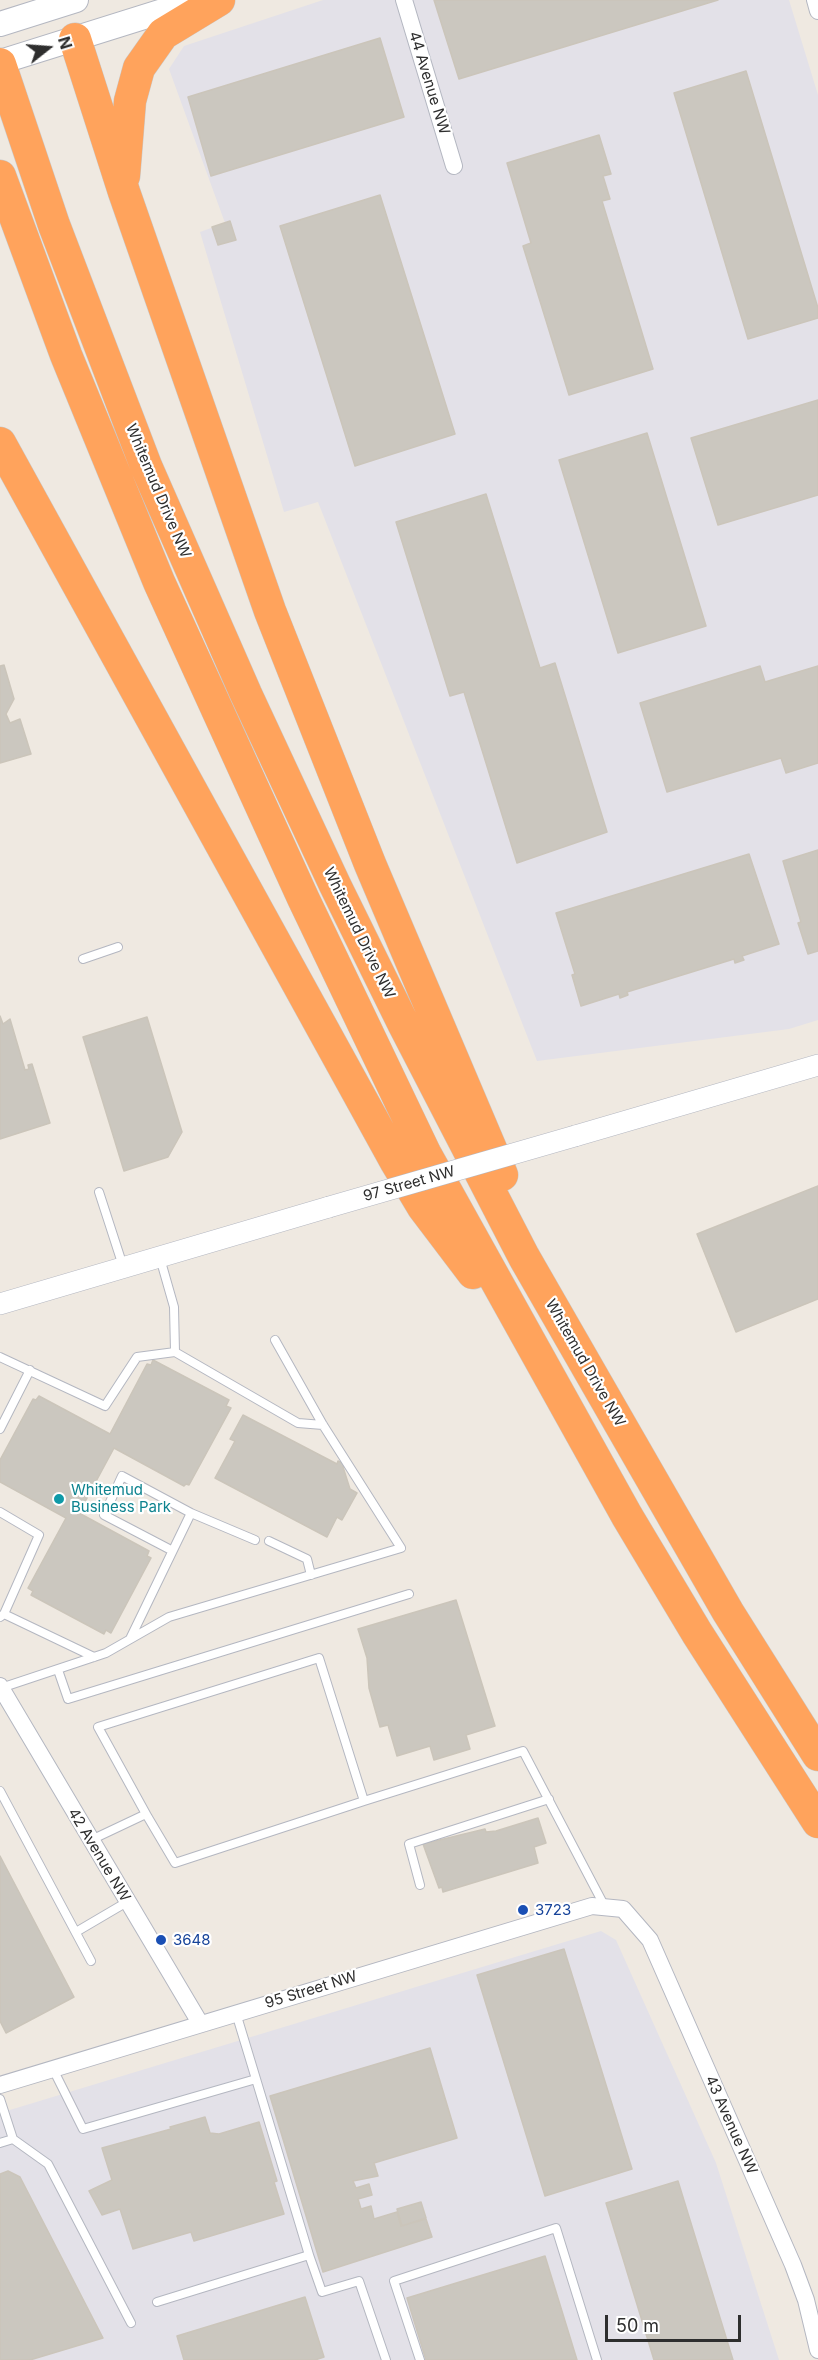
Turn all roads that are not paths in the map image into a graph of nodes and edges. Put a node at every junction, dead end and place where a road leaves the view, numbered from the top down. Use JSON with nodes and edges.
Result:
{"nodes":[{"id":1,"x":198,"y":0,"type":"edge"},
{"id":2,"x":219,"y":0,"type":"edge"},
{"id":3,"x":404,"y":0,"type":"edge"},
{"id":4,"x":814,"y":0,"type":"edge"},
{"id":5,"x":68,"y":1,"type":"edge"},
{"id":6,"x":818,"y":11,"type":"edge"},
{"id":7,"x":10,"y":20,"type":"edge"},
{"id":8,"x":75,"y":39,"type":"junction"},
{"id":9,"x":0,"y":63,"type":"edge"},
{"id":10,"x":454,"y":165,"type":"dead end"},
{"id":11,"x":0,"y":176,"type":"edge"},
{"id":12,"x":124,"y":192,"type":"junction"},
{"id":13,"x":0,"y":443,"type":"edge"},
{"id":14,"x":118,"y":947,"type":"dead end"},
{"id":15,"x":83,"y":959,"type":"dead end"},
{"id":16,"x":818,"y":1065,"type":"edge"},
{"id":17,"x":99,"y":1192,"type":"dead end"},
{"id":18,"x":160,"y":1257,"type":"junction"},
{"id":19,"x":524,"y":1257,"type":"junction"},
{"id":20,"x":123,"y":1268,"type":"junction"},
{"id":21,"x":0,"y":1304,"type":"edge"},
{"id":22,"x":275,"y":1340,"type":"dead end"},
{"id":23,"x":175,"y":1352,"type":"junction"},
{"id":24,"x":0,"y":1357,"type":"edge"},
{"id":25,"x":541,"y":1364,"type":"junction"},
{"id":26,"x":30,"y":1371,"type":"junction"},
{"id":27,"x":323,"y":1425,"type":"junction"},
{"id":28,"x":0,"y":1429,"type":"edge"},
{"id":29,"x":0,"y":1512,"type":"edge"},
{"id":30,"x":191,"y":1513,"type":"junction"},
{"id":31,"x":255,"y":1540,"type":"dead end"},
{"id":32,"x":269,"y":1541,"type":"dead end"},
{"id":33,"x":171,"y":1550,"type":"junction"},
{"id":34,"x":311,"y":1575,"type":"junction"},
{"id":35,"x":410,"y":1594,"type":"dead end"},
{"id":36,"x":2,"y":1616,"type":"edge"},
{"id":37,"x":129,"y":1639,"type":"junction"},
{"id":38,"x":94,"y":1657,"type":"junction"},
{"id":39,"x":58,"y":1670,"type":"junction"},
{"id":40,"x":771,"y":1680,"type":"junction"},
{"id":41,"x":1,"y":1687,"type":"edge"},
{"id":42,"x":818,"y":1727,"type":"edge"},
{"id":43,"x":818,"y":1755,"type":"edge"},
{"id":44,"x":0,"y":1791,"type":"edge"},
{"id":45,"x":549,"y":1799,"type":"junction"},
{"id":46,"x":364,"y":1801,"type":"junction"},
{"id":47,"x":146,"y":1814,"type":"junction"},
{"id":48,"x":818,"y":1822,"type":"edge"},
{"id":49,"x":91,"y":1840,"type":"junction"},
{"id":50,"x":420,"y":1885,"type":"dead end"},
{"id":51,"x":127,"y":1902,"type":"junction"},
{"id":52,"x":605,"y":1907,"type":"junction"},
{"id":53,"x":623,"y":1908,"type":"joint"},
{"id":54,"x":76,"y":1932,"type":"junction"},
{"id":55,"x":91,"y":1961,"type":"dead end"},
{"id":56,"x":236,"y":2013,"type":"junction"},
{"id":57,"x":200,"y":2023,"type":"junction"},
{"id":58,"x":53,"y":2069,"type":"junction"},
{"id":59,"x":256,"y":2079,"type":"junction"},
{"id":60,"x":0,"y":2085,"type":"edge"},
{"id":61,"x":0,"y":2099,"type":"edge"},
{"id":62,"x":13,"y":2139,"type":"junction"},
{"id":63,"x":0,"y":2143,"type":"edge"},
{"id":64,"x":309,"y":2255,"type":"junction"},
{"id":65,"x":157,"y":2302,"type":"dead end"},
{"id":66,"x":131,"y":2323,"type":"dead end"},
{"id":67,"x":818,"y":2350,"type":"edge"},
{"id":68,"x":386,"y":2360,"type":"edge"},
{"id":69,"x":420,"y":2360,"type":"edge"},
{"id":70,"x":597,"y":2360,"type":"edge"}],
"edges":[{"from":1,"to":8,"type":"main road"},
{"from":2,"to":12,"type":"highway"},
{"from":3,"to":10,"type":"street","name":"44 Avenue NW"},
{"from":4,"to":6,"type":"street"},
{"from":5,"to":7,"type":"main road"},
{"from":5,"to":8,"type":"main road"},
{"from":8,"to":9,"type":"main road"},
{"from":8,"to":12,"type":"highway"},
{"from":9,"to":19,"type":"highway","name":"Whitemud Drive NW"},
{"from":11,"to":25,"type":"highway"},
{"from":12,"to":19,"type":"highway"},
{"from":13,"to":25,"type":"highway"},
{"from":14,"to":15,"type":"lane"},
{"from":16,"to":18,"type":"street","name":"97 Street NW","bridge":true},
{"from":17,"to":20,"type":"lane"},
{"from":18,"to":20,"type":"street","name":"97 Street NW"},
{"from":18,"to":23,"type":"lane"},
{"from":19,"to":40,"type":"highway","name":"Whitemud Drive NW"},
{"from":20,"to":21,"type":"street","name":"97 Street NW"},
{"from":22,"to":27,"type":"lane"},
{"from":23,"to":26,"type":"lane"},
{"from":23,"to":27,"type":"lane"},
{"from":24,"to":26,"type":"lane"},
{"from":25,"to":48,"type":"highway"},
{"from":26,"to":28,"type":"lane"},
{"from":27,"to":34,"type":"lane"},
{"from":29,"to":36,"type":"lane"},
{"from":30,"to":31,"type":"lane"},
{"from":30,"to":33,"type":"lane"},
{"from":30,"to":33,"type":"lane"},
{"from":32,"to":34,"type":"lane"},
{"from":33,"to":37,"type":"lane"},
{"from":34,"to":37,"type":"lane"},
{"from":35,"to":39,"type":"lane"},
{"from":36,"to":38,"type":"lane"},
{"from":37,"to":38,"type":"lane"},
{"from":38,"to":39,"type":"lane"},
{"from":39,"to":41,"type":"lane"},
{"from":40,"to":42,"type":"highway"},
{"from":40,"to":43,"type":"highway","name":"Whitemud Drive NW"},
{"from":41,"to":49,"type":"street","name":"42 Avenue NW"},
{"from":44,"to":54,"type":"lane"},
{"from":45,"to":46,"type":"lane"},
{"from":45,"to":50,"type":"lane"},
{"from":45,"to":52,"type":"lane"},
{"from":46,"to":47,"type":"lane"},
{"from":46,"to":47,"type":"lane"},
{"from":47,"to":49,"type":"lane"},
{"from":49,"to":51,"type":"street","name":"42 Avenue NW"},
{"from":51,"to":54,"type":"lane"},
{"from":51,"to":57,"type":"street","name":"42 Avenue NW"},
{"from":52,"to":53,"type":"street","name":"95 Street NW"},
{"from":52,"to":56,"type":"street","name":"95 Street NW"},
{"from":53,"to":67,"type":"street","name":"43 Avenue NW"},
{"from":54,"to":55,"type":"lane"},
{"from":56,"to":57,"type":"street","name":"95 Street NW"},
{"from":56,"to":59,"type":"lane"},
{"from":57,"to":58,"type":"street","name":"95 Street NW"},
{"from":58,"to":59,"type":"lane"},
{"from":58,"to":60,"type":"street","name":"95 Street NW"},
{"from":59,"to":64,"type":"lane"},
{"from":61,"to":62,"type":"lane"},
{"from":62,"to":63,"type":"lane"},
{"from":62,"to":66,"type":"lane"},
{"from":64,"to":65,"type":"lane"},
{"from":64,"to":68,"type":"lane"},
{"from":69,"to":70,"type":"lane"}]}
